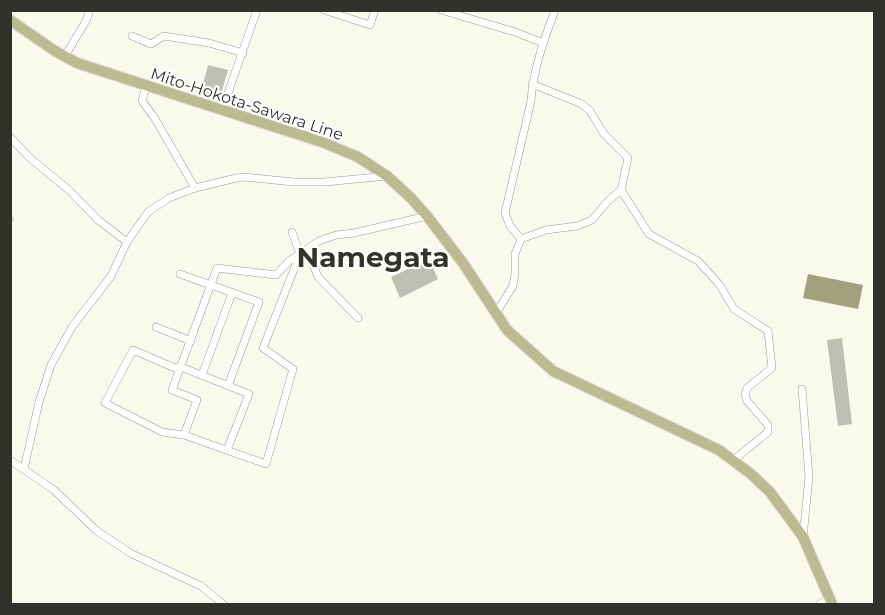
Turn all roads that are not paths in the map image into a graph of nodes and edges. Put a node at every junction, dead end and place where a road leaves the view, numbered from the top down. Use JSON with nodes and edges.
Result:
{"nodes":[{"id":1,"x":90,"y":10,"type":"edge"},
{"id":2,"x":257,"y":10,"type":"edge"},
{"id":3,"x":324,"y":10,"type":"edge"},
{"id":4,"x":375,"y":10,"type":"edge"},
{"id":5,"x":441,"y":10,"type":"edge"},
{"id":6,"x":555,"y":10,"type":"edge"},
{"id":7,"x":10,"y":20,"type":"edge"},
{"id":8,"x":132,"y":36,"type":"dead end"},
{"id":9,"x":543,"y":43,"type":"junction"},
{"id":10,"x":243,"y":53,"type":"junction"},
{"id":11,"x":65,"y":56,"type":"junction"},
{"id":12,"x":532,"y":84,"type":"junction"},
{"id":13,"x":146,"y":86,"type":"junction"},
{"id":14,"x":222,"y":110,"type":"junction"},
{"id":15,"x":10,"y":137,"type":"edge"},
{"id":16,"x":387,"y":176,"type":"junction"},
{"id":17,"x":195,"y":188,"type":"junction"},
{"id":18,"x":621,"y":190,"type":"junction"},
{"id":19,"x":427,"y":216,"type":"junction"},
{"id":20,"x":292,"y":232,"type":"dead end"},
{"id":21,"x":521,"y":239,"type":"junction"},
{"id":22,"x":127,"y":242,"type":"junction"},
{"id":23,"x":303,"y":251,"type":"junction"},
{"id":24,"x":180,"y":274,"type":"dead end"},
{"id":25,"x":212,"y":285,"type":"junction"},
{"id":26,"x":232,"y":293,"type":"junction"},
{"id":27,"x":496,"y":313,"type":"junction"},
{"id":28,"x":358,"y":318,"type":"dead end"},
{"id":29,"x":156,"y":327,"type":"dead end"},
{"id":30,"x":191,"y":341,"type":"junction"},
{"id":31,"x":181,"y":367,"type":"junction"},
{"id":32,"x":202,"y":375,"type":"junction"},
{"id":33,"x":228,"y":386,"type":"junction"},
{"id":34,"x":802,"y":388,"type":"dead end"},
{"id":35,"x":184,"y":435,"type":"junction"},
{"id":36,"x":227,"y":450,"type":"junction"},
{"id":37,"x":10,"y":460,"type":"edge"},
{"id":38,"x":733,"y":462,"type":"junction"},
{"id":39,"x":24,"y":469,"type":"junction"},
{"id":40,"x":803,"y":537,"type":"junction"},
{"id":41,"x":827,"y":602,"type":"edge"},
{"id":42,"x":223,"y":604,"type":"edge"}],
"edges":[{"from":1,"to":11,"type":"street"},
{"from":2,"to":10,"type":"street"},
{"from":3,"to":4,"type":"street"},
{"from":5,"to":9,"type":"street"},
{"from":6,"to":9,"type":"street"},
{"from":7,"to":11,"type":"main road","name":"Mito-Hokota-Sawara Line"},
{"from":8,"to":10,"type":"street"},
{"from":9,"to":12,"type":"street"},
{"from":10,"to":14,"type":"street"},
{"from":11,"to":13,"type":"main road","name":"Mito-Hokota-Sawara Line"},
{"from":12,"to":18,"type":"street"},
{"from":12,"to":21,"type":"street"},
{"from":13,"to":14,"type":"main road","name":"Mito-Hokota-Sawara Line"},
{"from":13,"to":17,"type":"street"},
{"from":14,"to":16,"type":"main road","name":"Mito-Hokota-Sawara Line"},
{"from":15,"to":22,"type":"street"},
{"from":16,"to":17,"type":"street"},
{"from":16,"to":19,"type":"main road","name":"Mito-Hokota-Sawara Line"},
{"from":17,"to":22,"type":"street"},
{"from":18,"to":21,"type":"street"},
{"from":18,"to":38,"type":"street"},
{"from":19,"to":23,"type":"street"},
{"from":19,"to":27,"type":"main road","name":"Mito-Hokota-Sawara Line"},
{"from":20,"to":23,"type":"street"},
{"from":21,"to":27,"type":"street"},
{"from":22,"to":39,"type":"street"},
{"from":23,"to":25,"type":"street"},
{"from":23,"to":28,"type":"street"},
{"from":23,"to":36,"type":"street"},
{"from":24,"to":25,"type":"street"},
{"from":25,"to":26,"type":"street"},
{"from":25,"to":30,"type":"street"},
{"from":26,"to":32,"type":"street"},
{"from":26,"to":33,"type":"street"},
{"from":27,"to":38,"type":"main road","name":"Mito-Hokota-Sawara Line"},
{"from":29,"to":30,"type":"street"},
{"from":30,"to":31,"type":"street"},
{"from":31,"to":32,"type":"street"},
{"from":31,"to":35,"type":"street"},
{"from":31,"to":35,"type":"street"},
{"from":32,"to":33,"type":"street"},
{"from":33,"to":36,"type":"street"},
{"from":34,"to":40,"type":"street"},
{"from":35,"to":36,"type":"street"},
{"from":37,"to":39,"type":"street"},
{"from":38,"to":40,"type":"main road","name":"Mito-Hokota-Sawara Line"},
{"from":39,"to":42,"type":"street"},
{"from":40,"to":41,"type":"main road","name":"Mito-Hokota-Sawara Line"}]}
